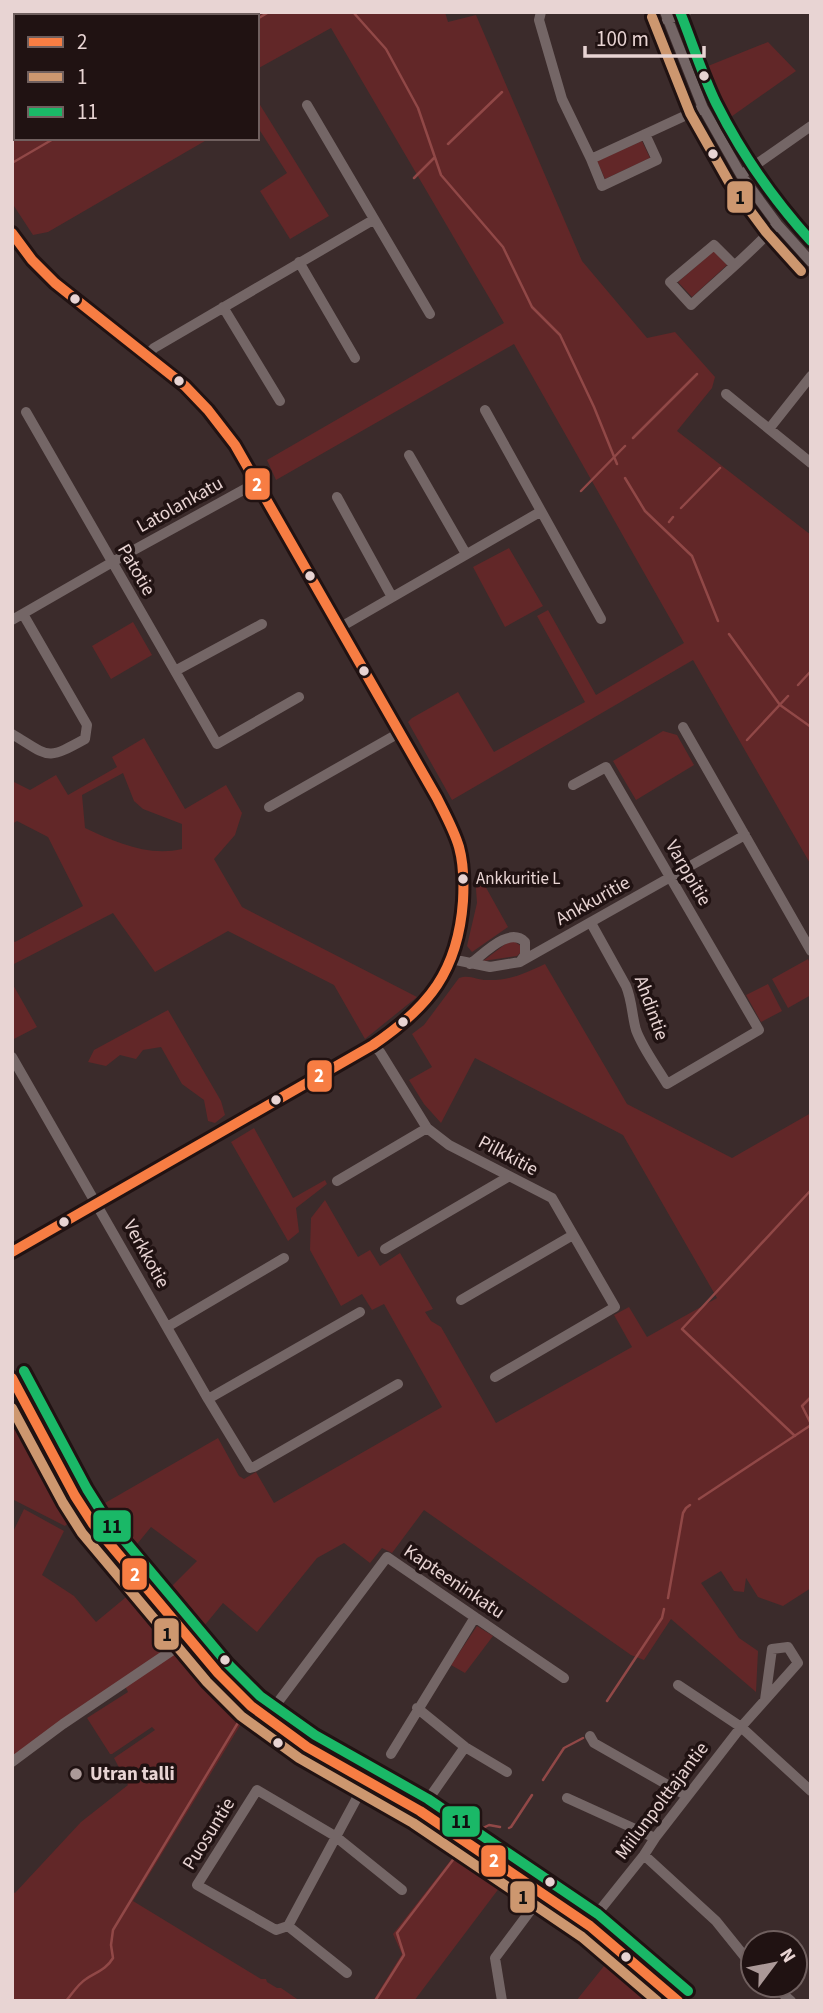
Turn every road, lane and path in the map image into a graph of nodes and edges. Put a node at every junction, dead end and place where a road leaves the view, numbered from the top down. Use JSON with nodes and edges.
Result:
{"nodes":[{"id":1,"x":541,"y":12,"type":"edge"},
{"id":2,"x":686,"y":12,"type":"edge"},
{"id":3,"x":666,"y":16,"type":"edge"},
{"id":4,"x":307,"y":106,"type":"dead end"},
{"id":5,"x":703,"y":108,"type":"junction"},
{"id":6,"x":811,"y":126,"type":"edge"},
{"id":7,"x":645,"y":134,"type":"junction"},
{"id":8,"x":591,"y":159,"type":"junction"},
{"id":9,"x":740,"y":175,"type":"junction"},
{"id":10,"x":373,"y":220,"type":"junction"},
{"id":11,"x":777,"y":224,"type":"junction"},
{"id":12,"x":12,"y":233,"type":"edge"},
{"id":13,"x":299,"y":262,"type":"junction"},
{"id":14,"x":811,"y":262,"type":"edge"},
{"id":15,"x":734,"y":265,"type":"junction"},
{"id":16,"x":223,"y":307,"type":"junction"},
{"id":17,"x":430,"y":314,"type":"dead end"},
{"id":18,"x":146,"y":356,"type":"junction"},
{"id":19,"x":355,"y":358,"type":"dead end"},
{"id":20,"x":811,"y":376,"type":"edge"},
{"id":21,"x":726,"y":394,"type":"dead end"},
{"id":22,"x":280,"y":401,"type":"dead end"},
{"id":23,"x":485,"y":410,"type":"dead end"},
{"id":24,"x":26,"y":412,"type":"dead end"},
{"id":25,"x":769,"y":429,"type":"junction"},
{"id":26,"x":409,"y":454,"type":"dead end"},
{"id":27,"x":811,"y":463,"type":"edge"},
{"id":28,"x":256,"y":483,"type":"junction"},
{"id":29,"x":337,"y":496,"type":"dead end"},
{"id":30,"x":540,"y":512,"type":"junction"},
{"id":31,"x":466,"y":554,"type":"junction"},
{"id":32,"x":112,"y":563,"type":"junction"},
{"id":33,"x":392,"y":597,"type":"junction"},
{"id":34,"x":23,"y":614,"type":"junction"},
{"id":35,"x":601,"y":619,"type":"dead end"},
{"id":36,"x":12,"y":620,"type":"edge"},
{"id":37,"x":262,"y":624,"type":"dead end"},
{"id":38,"x":339,"y":628,"type":"junction"},
{"id":39,"x":175,"y":671,"type":"junction"},
{"id":40,"x":299,"y":697,"type":"dead end"},
{"id":41,"x":683,"y":727,"type":"dead end"},
{"id":42,"x":399,"y":733,"type":"junction"},
{"id":43,"x":12,"y":734,"type":"edge"},
{"id":44,"x":573,"y":785,"type":"dead end"},
{"id":45,"x":269,"y":807,"type":"dead end"},
{"id":46,"x":745,"y":835,"type":"junction"},
{"id":47,"x":671,"y":877,"type":"junction"},
{"id":48,"x":591,"y":923,"type":"junction"},
{"id":49,"x":811,"y":951,"type":"edge"},
{"id":50,"x":451,"y":959,"type":"junction"},
{"id":51,"x":520,"y":961,"type":"junction"},
{"id":52,"x":470,"y":964,"type":"junction"},
{"id":53,"x":759,"y":1030,"type":"joint"},
{"id":54,"x":373,"y":1045,"type":"junction"},
{"id":55,"x":12,"y":1057,"type":"edge"},
{"id":56,"x":427,"y":1128,"type":"junction"},
{"id":57,"x":508,"y":1177,"type":"junction"},
{"id":58,"x":337,"y":1181,"type":"dead end"},
{"id":59,"x":97,"y":1203,"type":"junction"},
{"id":60,"x":573,"y":1235,"type":"junction"},
{"id":61,"x":386,"y":1249,"type":"dead end"},
{"id":62,"x":12,"y":1252,"type":"edge"},
{"id":63,"x":284,"y":1258,"type":"dead end"},
{"id":64,"x":461,"y":1300,"type":"dead end"},
{"id":65,"x":360,"y":1312,"type":"dead end"},
{"id":66,"x":166,"y":1327,"type":"junction"},
{"id":67,"x":495,"y":1377,"type":"dead end"},
{"id":68,"x":12,"y":1378,"type":"edge"},
{"id":69,"x":398,"y":1384,"type":"dead end"},
{"id":70,"x":208,"y":1399,"type":"junction"},
{"id":71,"x":475,"y":1617,"type":"junction"},
{"id":72,"x":189,"y":1639,"type":"junction"},
{"id":73,"x":564,"y":1678,"type":"dead end"},
{"id":74,"x":678,"y":1685,"type":"dead end"},
{"id":75,"x":765,"y":1700,"type":"junction"},
{"id":76,"x":417,"y":1709,"type":"junction"},
{"id":77,"x":265,"y":1718,"type":"junction"},
{"id":78,"x":741,"y":1727,"type":"junction"},
{"id":79,"x":590,"y":1736,"type":"dead end"},
{"id":80,"x":465,"y":1746,"type":"junction"},
{"id":81,"x":391,"y":1754,"type":"dead end"},
{"id":82,"x":12,"y":1762,"type":"edge"},
{"id":83,"x":508,"y":1772,"type":"dead end"},
{"id":84,"x":366,"y":1781,"type":"junction"},
{"id":85,"x":811,"y":1791,"type":"edge"},
{"id":86,"x":687,"y":1796,"type":"junction"},
{"id":87,"x":568,"y":1798,"type":"dead end"},
{"id":88,"x":421,"y":1811,"type":"junction"},
{"id":89,"x":335,"y":1836,"type":"junction"},
{"id":90,"x":655,"y":1838,"type":"junction"},
{"id":91,"x":645,"y":1855,"type":"junction"},
{"id":92,"x":402,"y":1890,"type":"dead end"},
{"id":93,"x":542,"y":1895,"type":"junction"},
{"id":94,"x":288,"y":1926,"type":"junction"},
{"id":95,"x":590,"y":1926,"type":"junction"},
{"id":96,"x":739,"y":1949,"type":"edge"},
{"id":97,"x":347,"y":1973,"type":"dead end"},
{"id":98,"x":502,"y":2001,"type":"edge"},
{"id":99,"x":678,"y":2001,"type":"edge"}],
"edges":[{"from":1,"to":8,"type":"street"},
{"from":2,"to":3,"type":"street"},
{"from":3,"to":5,"type":"street"},
{"from":4,"to":10,"type":"street"},
{"from":5,"to":7,"type":"street"},
{"from":5,"to":9,"type":"street"},
{"from":6,"to":9,"type":"street"},
{"from":7,"to":8,"type":"street"},
{"from":7,"to":8,"type":"street"},
{"from":9,"to":11,"type":"street"},
{"from":10,"to":13,"type":"street"},
{"from":10,"to":17,"type":"street"},
{"from":11,"to":14,"type":"street"},
{"from":11,"to":15,"type":"street"},
{"from":12,"to":18,"type":"street"},
{"from":13,"to":16,"type":"street"},
{"from":13,"to":19,"type":"street"},
{"from":15,"to":15,"type":"street"},
{"from":16,"to":18,"type":"street"},
{"from":16,"to":22,"type":"street"},
{"from":18,"to":28,"type":"street"},
{"from":20,"to":25,"type":"street"},
{"from":21,"to":25,"type":"street"},
{"from":23,"to":30,"type":"street"},
{"from":24,"to":32,"type":"street","name":"Patotie"},
{"from":25,"to":27,"type":"street"},
{"from":26,"to":31,"type":"street"},
{"from":28,"to":32,"type":"street","name":"Latolankatu"},
{"from":28,"to":38,"type":"street"},
{"from":29,"to":33,"type":"street"},
{"from":30,"to":31,"type":"street"},
{"from":30,"to":35,"type":"street"},
{"from":31,"to":33,"type":"street"},
{"from":32,"to":34,"type":"street","name":"Latolankatu"},
{"from":32,"to":39,"type":"street","name":"Patotie"},
{"from":33,"to":38,"type":"street"},
{"from":34,"to":36,"type":"street","name":"Latolankatu"},
{"from":34,"to":43,"type":"street"},
{"from":37,"to":39,"type":"street"},
{"from":38,"to":42,"type":"street"},
{"from":39,"to":40,"type":"street","name":"Patotie"},
{"from":41,"to":46,"type":"street"},
{"from":42,"to":45,"type":"street"},
{"from":42,"to":50,"type":"street"},
{"from":44,"to":47,"type":"street","name":"Varppitie"},
{"from":46,"to":47,"type":"street","name":"Ankkuritie"},
{"from":46,"to":49,"type":"street"},
{"from":47,"to":48,"type":"street","name":"Ankkuritie"},
{"from":47,"to":53,"type":"street","name":"Varppitie"},
{"from":48,"to":51,"type":"street","name":"Ankkuritie"},
{"from":48,"to":53,"type":"street","name":"Ahdintie"},
{"from":50,"to":52,"type":"street","name":"Ankkuritie"},
{"from":50,"to":54,"type":"street"},
{"from":51,"to":52,"type":"street","name":"Ankkuritie"},
{"from":51,"to":52,"type":"street"},
{"from":54,"to":56,"type":"street","name":"Pilkkitie"},
{"from":54,"to":59,"type":"street"},
{"from":55,"to":59,"type":"street","name":"Verkkotie"},
{"from":56,"to":57,"type":"street","name":"Pilkkitie"},
{"from":56,"to":58,"type":"street"},
{"from":57,"to":60,"type":"street","name":"Pilkkitie"},
{"from":57,"to":61,"type":"street"},
{"from":59,"to":62,"type":"street"},
{"from":59,"to":66,"type":"street","name":"Verkkotie"},
{"from":60,"to":64,"type":"street"},
{"from":60,"to":67,"type":"street","name":"Pilkkitie"},
{"from":63,"to":66,"type":"street"},
{"from":65,"to":70,"type":"street"},
{"from":66,"to":70,"type":"street","name":"Verkkotie"},
{"from":68,"to":72,"type":"main road"},
{"from":69,"to":70,"type":"street","name":"Verkkotie"},
{"from":71,"to":73,"type":"street","name":"Kapteeninkatu"},
{"from":71,"to":76,"type":"street"},
{"from":71,"to":77,"type":"street","name":"Kapteeninkatu"},
{"from":72,"to":77,"type":"main road"},
{"from":72,"to":82,"type":"street"},
{"from":74,"to":78,"type":"street"},
{"from":75,"to":75,"type":"street","name":"Miilunpolttajantie"},
{"from":75,"to":78,"type":"street","name":"Miilunpolttajantie"},
{"from":76,"to":80,"type":"street"},
{"from":76,"to":81,"type":"street"},
{"from":77,"to":84,"type":"main road"},
{"from":78,"to":85,"type":"street"},
{"from":78,"to":86,"type":"street","name":"Miilunpolttajantie"},
{"from":79,"to":86,"type":"street"},
{"from":80,"to":83,"type":"street"},
{"from":80,"to":88,"type":"street"},
{"from":84,"to":88,"type":"main road"},
{"from":84,"to":89,"type":"street"},
{"from":86,"to":90,"type":"street","name":"Miilunpolttajantie"},
{"from":87,"to":90,"type":"street"},
{"from":88,"to":93,"type":"main road"},
{"from":89,"to":92,"type":"street"},
{"from":89,"to":94,"type":"street"},
{"from":89,"to":94,"type":"street","name":"Puosuntie"},
{"from":90,"to":91,"type":"street","name":"Miilunpolttajantie"},
{"from":91,"to":95,"type":"street","name":"Miilunpolttajantie"},
{"from":91,"to":96,"type":"street"},
{"from":93,"to":95,"type":"main road"},
{"from":93,"to":98,"type":"street"},
{"from":94,"to":97,"type":"street"},
{"from":95,"to":99,"type":"main road"}]}
